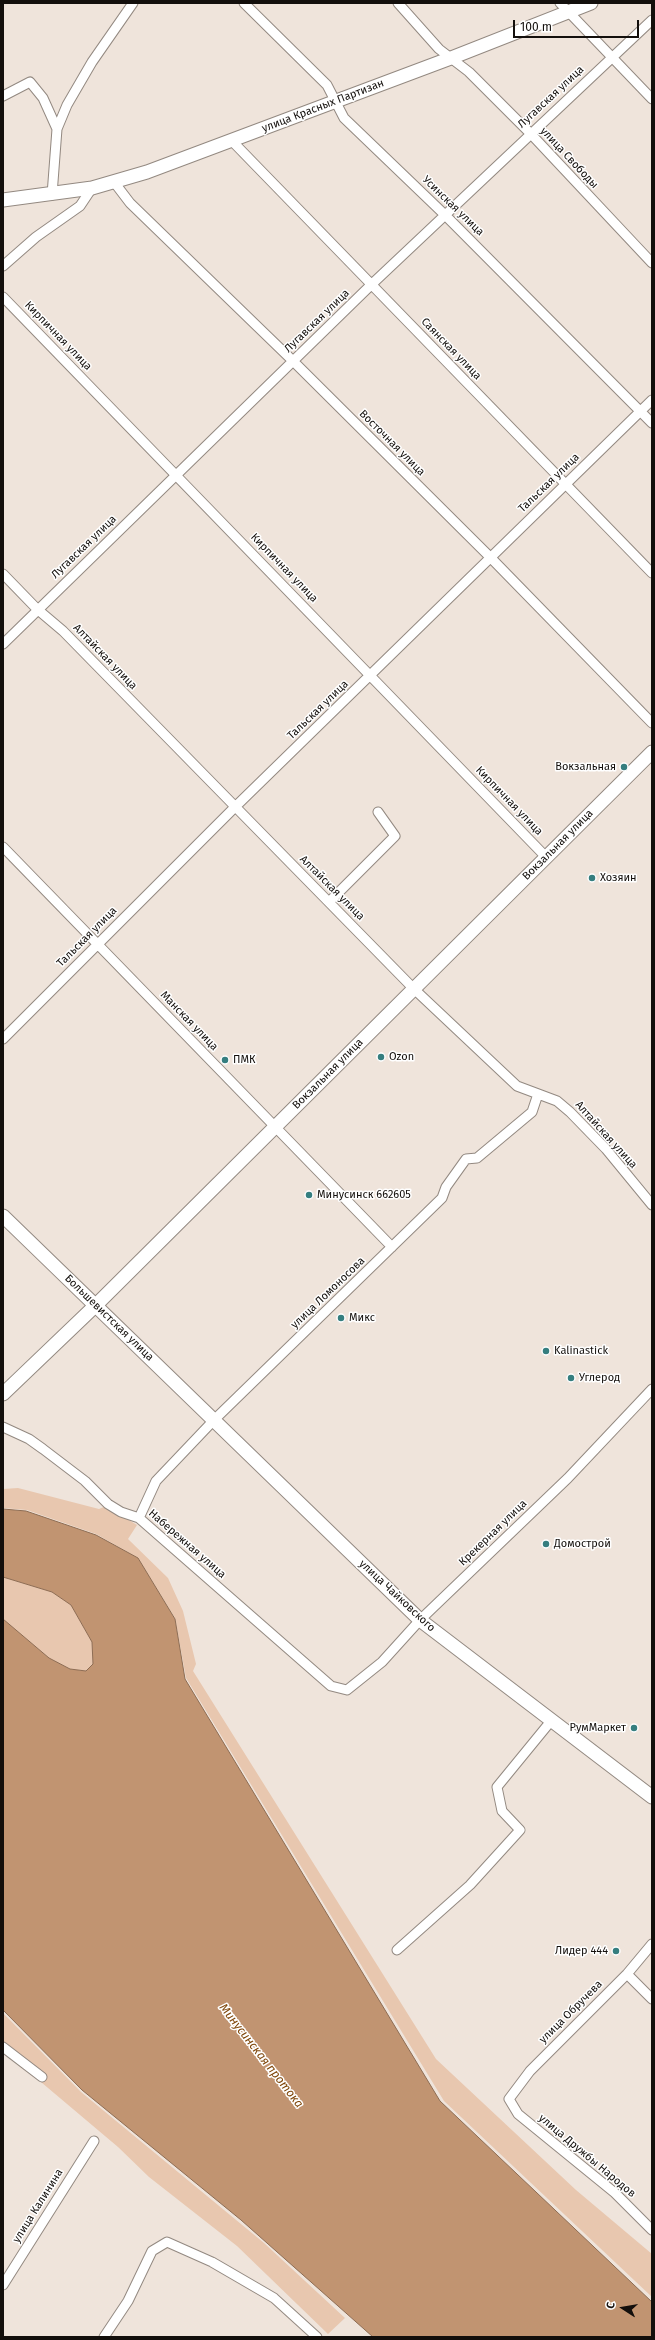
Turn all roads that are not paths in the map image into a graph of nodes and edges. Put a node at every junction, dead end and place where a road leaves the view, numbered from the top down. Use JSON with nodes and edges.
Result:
{"nodes":[{"id":1,"x":133,"y":3,"type":"edge"},
{"id":2,"x":244,"y":3,"type":"edge"},
{"id":3,"x":398,"y":3,"type":"edge"},
{"id":4,"x":591,"y":3,"type":"edge"},
{"id":5,"x":564,"y":7,"type":"edge"},
{"id":6,"x":652,"y":20,"type":"edge"},
{"id":7,"x":612,"y":57,"type":"junction"},
{"id":8,"x":451,"y":58,"type":"junction"},
{"id":9,"x":3,"y":96,"type":"edge"},
{"id":10,"x":652,"y":99,"type":"edge"},
{"id":11,"x":335,"y":101,"type":"junction"},
{"id":12,"x":57,"y":129,"type":"junction"},
{"id":13,"x":530,"y":133,"type":"junction"},
{"id":14,"x":232,"y":141,"type":"junction"},
{"id":15,"x":114,"y":182,"type":"junction"},
{"id":16,"x":92,"y":188,"type":"junction"},
{"id":17,"x":52,"y":194,"type":"junction"},
{"id":18,"x":3,"y":200,"type":"edge"},
{"id":19,"x":445,"y":215,"type":"junction"},
{"id":20,"x":652,"y":263,"type":"edge"},
{"id":21,"x":3,"y":266,"type":"edge"},
{"id":22,"x":372,"y":284,"type":"junction"},
{"id":23,"x":3,"y":297,"type":"edge"},
{"id":24,"x":293,"y":361,"type":"junction"},
{"id":25,"x":652,"y":400,"type":"edge"},
{"id":26,"x":641,"y":411,"type":"junction"},
{"id":27,"x":652,"y":423,"type":"edge"},
{"id":28,"x":176,"y":474,"type":"junction"},
{"id":29,"x":565,"y":486,"type":"junction"},
{"id":30,"x":490,"y":557,"type":"junction"},
{"id":31,"x":652,"y":573,"type":"edge"},
{"id":32,"x":3,"y":574,"type":"edge"},
{"id":33,"x":37,"y":609,"type":"junction"},
{"id":34,"x":3,"y":644,"type":"edge"},
{"id":35,"x":372,"y":675,"type":"junction"},
{"id":36,"x":652,"y":723,"type":"edge"},
{"id":37,"x":652,"y":752,"type":"edge"},
{"id":38,"x":234,"y":808,"type":"junction"},
{"id":39,"x":378,"y":812,"type":"dead end"},
{"id":40,"x":3,"y":847,"type":"edge"},
{"id":41,"x":546,"y":857,"type":"junction"},
{"id":42,"x":329,"y":902,"type":"junction"},
{"id":43,"x":97,"y":944,"type":"junction"},
{"id":44,"x":413,"y":988,"type":"junction"},
{"id":45,"x":3,"y":1039,"type":"edge"},
{"id":46,"x":538,"y":1094,"type":"junction"},
{"id":47,"x":275,"y":1127,"type":"junction"},
{"id":48,"x":652,"y":1205,"type":"edge"},
{"id":49,"x":3,"y":1216,"type":"edge"},
{"id":50,"x":392,"y":1247,"type":"junction"},
{"id":51,"x":96,"y":1305,"type":"junction"},
{"id":52,"x":652,"y":1389,"type":"edge"},
{"id":53,"x":3,"y":1394,"type":"edge"},
{"id":54,"x":214,"y":1420,"type":"junction"},
{"id":55,"x":3,"y":1427,"type":"edge"},
{"id":56,"x":139,"y":1518,"type":"junction"},
{"id":57,"x":420,"y":1620,"type":"junction"},
{"id":58,"x":347,"y":1690,"type":"joint"},
{"id":59,"x":551,"y":1720,"type":"junction"},
{"id":60,"x":652,"y":1797,"type":"edge"},
{"id":61,"x":652,"y":1944,"type":"edge"},
{"id":62,"x":397,"y":1950,"type":"dead end"},
{"id":63,"x":627,"y":1974,"type":"junction"},
{"id":64,"x":652,"y":1999,"type":"edge"},
{"id":65,"x":3,"y":2047,"type":"edge"},
{"id":66,"x":42,"y":2078,"type":"dead end"},
{"id":67,"x":509,"y":2099,"type":"joint"},
{"id":68,"x":94,"y":2141,"type":"dead end"},
{"id":69,"x":652,"y":2230,"type":"edge"},
{"id":70,"x":3,"y":2285,"type":"edge"},
{"id":71,"x":104,"y":2337,"type":"edge"},
{"id":72,"x":317,"y":2337,"type":"edge"}],
"edges":[{"from":1,"to":12,"type":"street"},
{"from":2,"to":11,"type":"street","name":"Усинская улица"},
{"from":3,"to":8,"type":"street","name":"улица Свободы"},
{"from":4,"to":5,"type":"main road","name":"улица Красных Партизан"},
{"from":5,"to":7,"type":"street"},
{"from":5,"to":8,"type":"main road","name":"улица Красных Партизан"},
{"from":6,"to":7,"type":"street","name":"Лугавская улица"},
{"from":7,"to":10,"type":"street"},
{"from":7,"to":13,"type":"street","name":"Лугавская улица"},
{"from":8,"to":11,"type":"main road","name":"улица Красных Партизан"},
{"from":8,"to":13,"type":"street","name":"улица Свободы"},
{"from":9,"to":12,"type":"street"},
{"from":11,"to":14,"type":"main road","name":"улица Красных Партизан"},
{"from":11,"to":19,"type":"street","name":"Усинская улица"},
{"from":12,"to":17,"type":"street"},
{"from":13,"to":19,"type":"street","name":"Лугавская улица"},
{"from":13,"to":20,"type":"street","name":"улица Свободы"},
{"from":14,"to":15,"type":"main road","name":"улица Красных Партизан"},
{"from":14,"to":22,"type":"street","name":"Саянская улица"},
{"from":15,"to":16,"type":"main road","name":"улица Красных Партизан"},
{"from":15,"to":24,"type":"street","name":"Восточная улица"},
{"from":16,"to":17,"type":"main road","name":"улица Красных Партизан"},
{"from":16,"to":21,"type":"street"},
{"from":17,"to":18,"type":"main road","name":"улица Красных Партизан"},
{"from":19,"to":22,"type":"street","name":"Лугавская улица"},
{"from":19,"to":26,"type":"street","name":"Усинская улица"},
{"from":22,"to":24,"type":"street","name":"Лугавская улица"},
{"from":22,"to":29,"type":"street","name":"Саянская улица"},
{"from":23,"to":28,"type":"street","name":"Кирпичная улица"},
{"from":24,"to":28,"type":"street","name":"Лугавская улица"},
{"from":24,"to":30,"type":"street","name":"Восточная улица"},
{"from":25,"to":26,"type":"street","name":"Тальская улица"},
{"from":26,"to":27,"type":"street","name":"Усинская улица"},
{"from":26,"to":29,"type":"street","name":"Тальская улица"},
{"from":28,"to":33,"type":"street","name":"Лугавская улица"},
{"from":28,"to":35,"type":"street","name":"Кирпичная улица"},
{"from":29,"to":30,"type":"street","name":"Тальская улица"},
{"from":29,"to":31,"type":"street","name":"Саянская улица"},
{"from":30,"to":35,"type":"street","name":"Тальская улица"},
{"from":30,"to":36,"type":"street","name":"Восточная улица"},
{"from":32,"to":33,"type":"street","name":"Алтайская улица"},
{"from":33,"to":34,"type":"street","name":"Лугавская улица"},
{"from":33,"to":38,"type":"street","name":"Алтайская улица"},
{"from":35,"to":38,"type":"street","name":"Тальская улица"},
{"from":35,"to":41,"type":"street","name":"Кирпичная улица"},
{"from":37,"to":41,"type":"main road","name":"Вокзальная улица"},
{"from":38,"to":42,"type":"street","name":"Алтайская улица"},
{"from":38,"to":43,"type":"street","name":"Тальская улица"},
{"from":39,"to":42,"type":"street"},
{"from":40,"to":43,"type":"street","name":"Манская улица"},
{"from":41,"to":44,"type":"main road","name":"Вокзальная улица"},
{"from":42,"to":44,"type":"street","name":"Алтайская улица"},
{"from":43,"to":45,"type":"street","name":"Тальская улица"},
{"from":43,"to":47,"type":"street","name":"Манская улица"},
{"from":44,"to":46,"type":"street","name":"Алтайская улица"},
{"from":44,"to":47,"type":"main road","name":"Вокзальная улица"},
{"from":46,"to":48,"type":"street","name":"Алтайская улица"},
{"from":46,"to":50,"type":"street","name":"улица Ломоносова"},
{"from":47,"to":50,"type":"street","name":"Манская улица"},
{"from":47,"to":51,"type":"main road","name":"Вокзальная улица"},
{"from":49,"to":51,"type":"main road","name":"Большевистская улица"},
{"from":50,"to":54,"type":"street","name":"улица Ломоносова"},
{"from":51,"to":53,"type":"main road","name":"Вокзальная улица"},
{"from":51,"to":54,"type":"main road","name":"Большевистская улица"},
{"from":52,"to":57,"type":"street","name":"Крекерная улица"},
{"from":54,"to":56,"type":"street","name":"улица Ломоносова"},
{"from":54,"to":57,"type":"main road","name":"улица Чайковского"},
{"from":55,"to":56,"type":"street","name":"Набережная улица"},
{"from":56,"to":58,"type":"street","name":"Набережная улица"},
{"from":57,"to":58,"type":"street","name":"Крекерная улица"},
{"from":57,"to":59,"type":"main road","name":"улица Чайковского"},
{"from":59,"to":60,"type":"main road","name":"улица Чайковского"},
{"from":59,"to":62,"type":"street"},
{"from":61,"to":63,"type":"street","name":"улица Обручева"},
{"from":63,"to":64,"type":"street"},
{"from":63,"to":67,"type":"street","name":"улица Обручева"},
{"from":65,"to":66,"type":"street"},
{"from":67,"to":69,"type":"street","name":"улица Дружбы Народов"},
{"from":68,"to":70,"type":"street","name":"улица Калинина"},
{"from":71,"to":72,"type":"street"}]}
